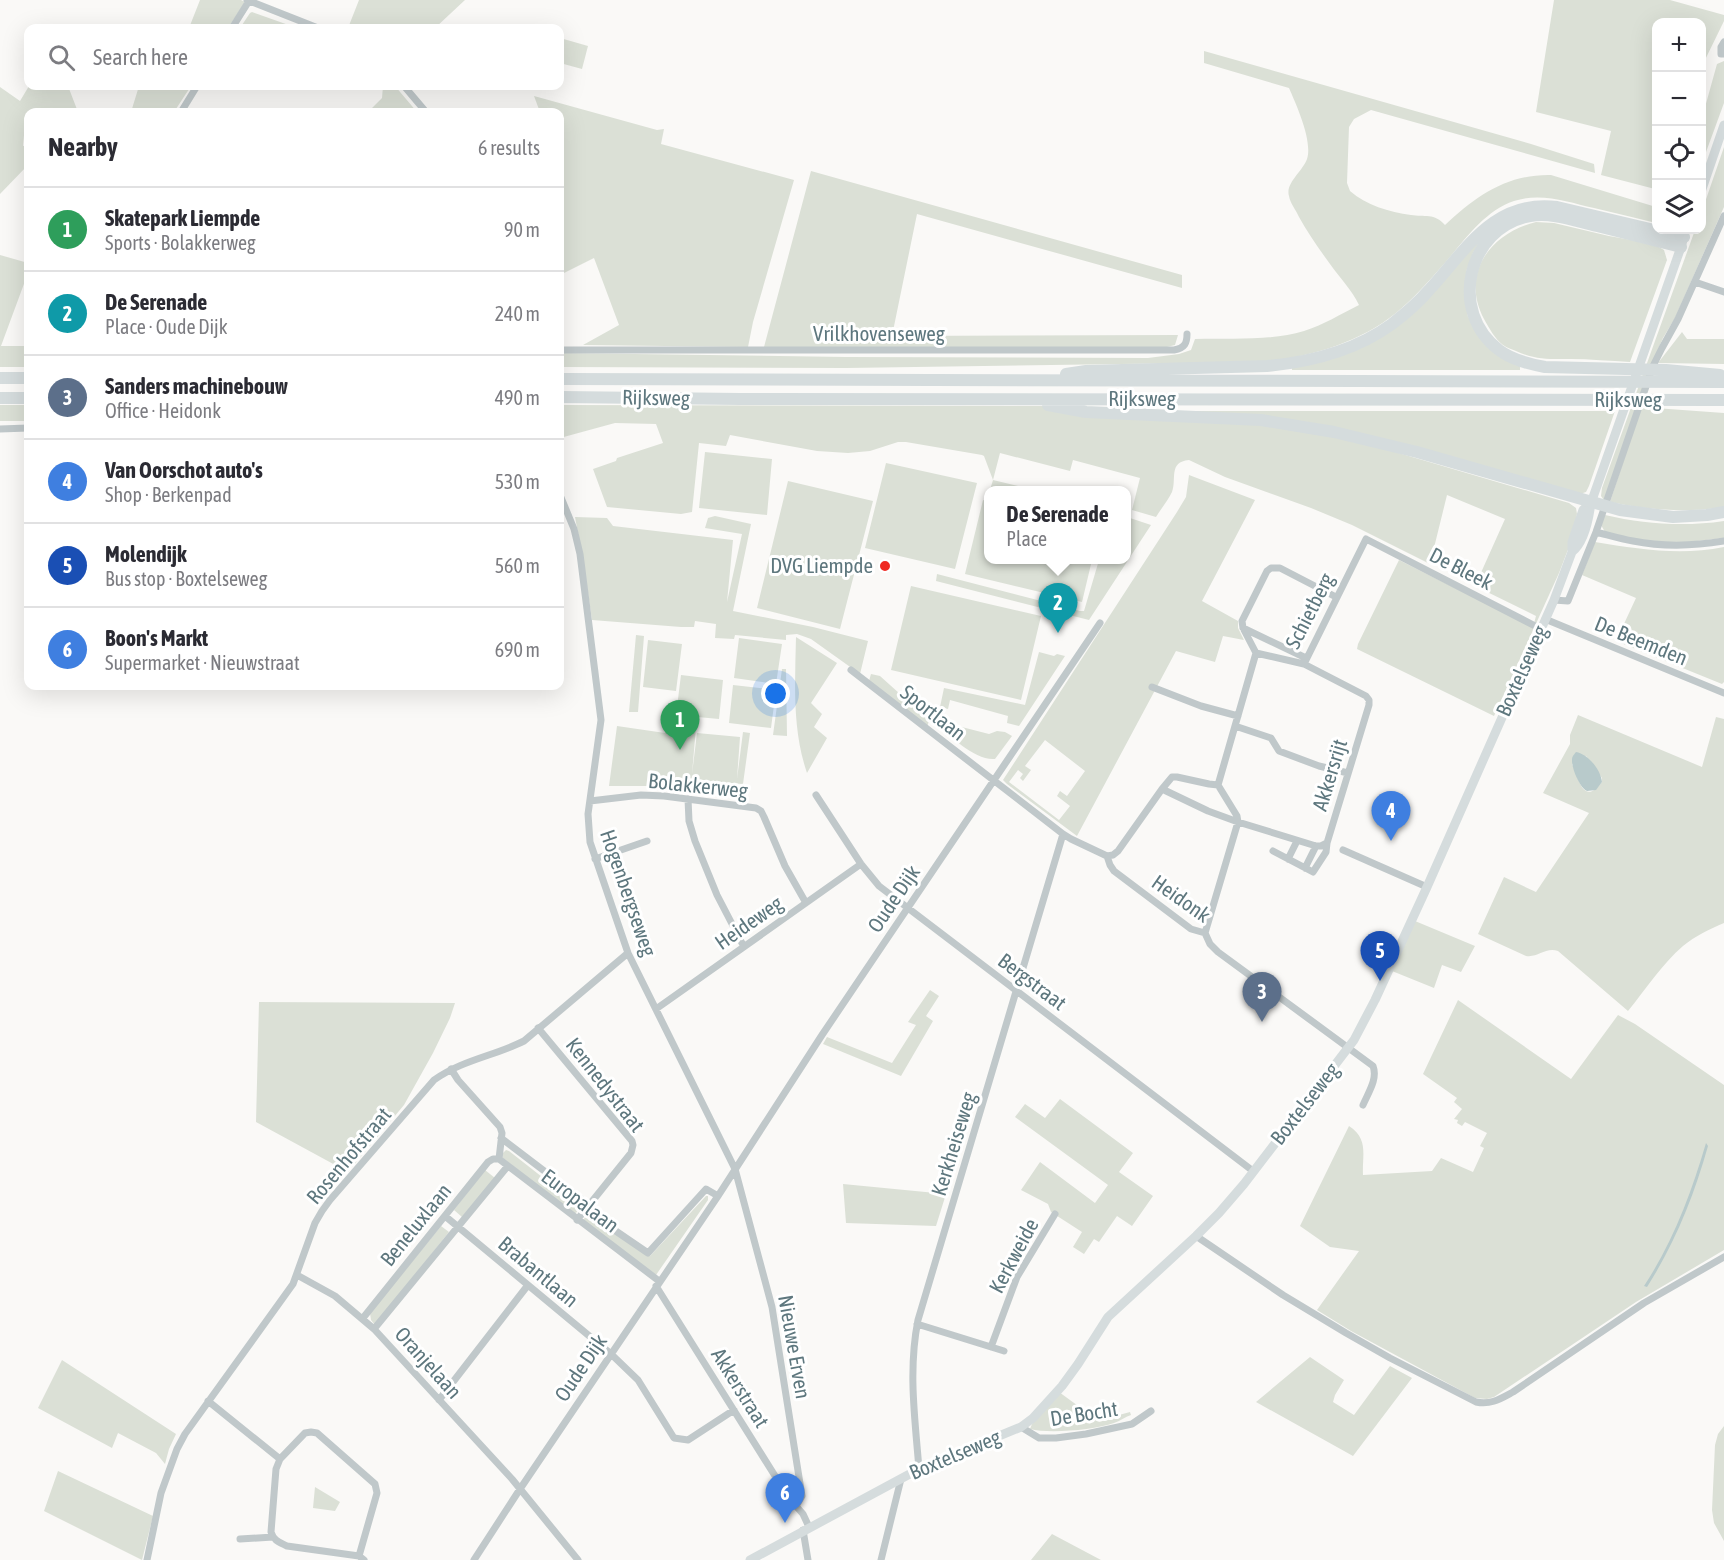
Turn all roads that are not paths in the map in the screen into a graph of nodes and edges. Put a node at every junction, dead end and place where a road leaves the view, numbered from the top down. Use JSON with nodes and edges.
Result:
{"nodes":[{"id":1,"x":248,"y":1,"type":"edge"},
{"id":2,"x":234,"y":24,"type":"edge"},
{"id":3,"x":308,"y":24,"type":"edge"},
{"id":4,"x":1724,"y":42,"type":"edge"},
{"id":5,"x":1724,"y":54,"type":"edge"},
{"id":6,"x":195,"y":90,"type":"edge"},
{"id":7,"x":407,"y":90,"type":"edge"},
{"id":8,"x":183,"y":108,"type":"edge"},
{"id":9,"x":423,"y":108,"type":"edge"},
{"id":10,"x":1724,"y":125,"type":"edge"},
{"id":11,"x":1704,"y":180,"type":"edge"},
{"id":12,"x":1724,"y":216,"type":"edge"},
{"id":13,"x":1684,"y":236,"type":"edge"},
{"id":14,"x":1695,"y":282,"type":"junction"},
{"id":15,"x":1724,"y":292,"type":"edge"},
{"id":16,"x":1187,"y":334,"type":"dead end"},
{"id":17,"x":564,"y":350,"type":"edge"},
{"id":18,"x":1724,"y":376,"type":"edge"},
{"id":19,"x":0,"y":378,"type":"edge"},
{"id":20,"x":24,"y":378,"type":"edge"},
{"id":21,"x":564,"y":379,"type":"edge"},
{"id":22,"x":1012,"y":380,"type":"junction"},
{"id":23,"x":1724,"y":382,"type":"edge"},
{"id":24,"x":564,"y":397,"type":"edge"},
{"id":25,"x":0,"y":398,"type":"edge"},
{"id":26,"x":24,"y":398,"type":"edge"},
{"id":27,"x":1013,"y":399,"type":"junction"},
{"id":28,"x":1724,"y":399,"type":"edge"},
{"id":29,"x":24,"y":428,"type":"edge"},
{"id":30,"x":0,"y":429,"type":"edge"},
{"id":31,"x":1591,"y":503,"type":"junction"},
{"id":32,"x":564,"y":506,"type":"edge"},
{"id":33,"x":1605,"y":506,"type":"junction"},
{"id":34,"x":1724,"y":512,"type":"edge"},
{"id":35,"x":1596,"y":532,"type":"junction"},
{"id":36,"x":1366,"y":539,"type":"joint"},
{"id":37,"x":1724,"y":541,"type":"edge"},
{"id":38,"x":1336,"y":597,"type":"junction"},
{"id":39,"x":1554,"y":600,"type":"junction"},
{"id":40,"x":1100,"y":623,"type":"dead end"},
{"id":41,"x":1543,"y":624,"type":"junction"},
{"id":42,"x":1243,"y":628,"type":"junction"},
{"id":43,"x":1256,"y":653,"type":"junction"},
{"id":44,"x":1305,"y":661,"type":"junction"},
{"id":45,"x":851,"y":670,"type":"dead end"},
{"id":46,"x":1152,"y":687,"type":"dead end"},
{"id":47,"x":1724,"y":693,"type":"edge"},
{"id":48,"x":1238,"y":716,"type":"junction"},
{"id":49,"x":1235,"y":726,"type":"junction"},
{"id":50,"x":1348,"y":773,"type":"junction"},
{"id":51,"x":994,"y":781,"type":"junction"},
{"id":52,"x":1218,"y":785,"type":"junction"},
{"id":53,"x":1162,"y":789,"type":"junction"},
{"id":54,"x":816,"y":795,"type":"dead end"},
{"id":55,"x":688,"y":799,"type":"junction"},
{"id":56,"x":590,"y":801,"type":"junction"},
{"id":57,"x":1238,"y":822,"type":"junction"},
{"id":58,"x":1063,"y":834,"type":"junction"},
{"id":59,"x":647,"y":841,"type":"dead end"},
{"id":60,"x":1297,"y":841,"type":"junction"},
{"id":61,"x":1327,"y":843,"type":"junction"},
{"id":62,"x":1316,"y":846,"type":"junction"},
{"id":63,"x":1343,"y":850,"type":"dead end"},
{"id":64,"x":1273,"y":851,"type":"dead end"},
{"id":65,"x":1107,"y":856,"type":"junction"},
{"id":66,"x":595,"y":859,"type":"junction"},
{"id":67,"x":1288,"y":859,"type":"junction"},
{"id":68,"x":861,"y":864,"type":"junction"},
{"id":69,"x":1305,"y":868,"type":"junction"},
{"id":70,"x":1427,"y":887,"type":"junction"},
{"id":71,"x":806,"y":903,"type":"junction"},
{"id":72,"x":908,"y":909,"type":"junction"},
{"id":73,"x":1205,"y":933,"type":"junction"},
{"id":74,"x":744,"y":947,"type":"junction"},
{"id":75,"x":628,"y":953,"type":"junction"},
{"id":76,"x":1016,"y":991,"type":"junction"},
{"id":77,"x":656,"y":1009,"type":"junction"},
{"id":78,"x":538,"y":1028,"type":"junction"},
{"id":79,"x":1348,"y":1049,"type":"junction"},
{"id":80,"x":451,"y":1069,"type":"junction"},
{"id":81,"x":1363,"y":1105,"type":"dead end"},
{"id":82,"x":501,"y":1138,"type":"junction"},
{"id":83,"x":499,"y":1159,"type":"junction"},
{"id":84,"x":507,"y":1167,"type":"junction"},
{"id":85,"x":735,"y":1169,"type":"junction"},
{"id":86,"x":1253,"y":1171,"type":"junction"},
{"id":87,"x":718,"y":1196,"type":"junction"},
{"id":88,"x":587,"y":1207,"type":"junction"},
{"id":89,"x":1055,"y":1214,"type":"dead end"},
{"id":90,"x":445,"y":1216,"type":"junction"},
{"id":91,"x":577,"y":1220,"type":"junction"},
{"id":92,"x":458,"y":1227,"type":"junction"},
{"id":93,"x":1196,"y":1236,"type":"junction"},
{"id":94,"x":1724,"y":1257,"type":"edge"},
{"id":95,"x":297,"y":1275,"type":"junction"},
{"id":96,"x":658,"y":1284,"type":"junction"},
{"id":97,"x":528,"y":1285,"type":"junction"},
{"id":98,"x":363,"y":1318,"type":"junction"},
{"id":99,"x":917,"y":1324,"type":"junction"},
{"id":100,"x":374,"y":1329,"type":"junction"},
{"id":101,"x":991,"y":1347,"type":"junction"},
{"id":102,"x":1004,"y":1351,"type":"dead end"},
{"id":103,"x":611,"y":1353,"type":"junction"},
{"id":104,"x":439,"y":1400,"type":"junction"},
{"id":105,"x":208,"y":1401,"type":"junction"},
{"id":106,"x":734,"y":1410,"type":"junction"},
{"id":107,"x":1150,"y":1411,"type":"dead end"},
{"id":108,"x":1021,"y":1427,"type":"junction"},
{"id":109,"x":280,"y":1458,"type":"junction"},
{"id":110,"x":918,"y":1470,"type":"junction"},
{"id":111,"x":901,"y":1479,"type":"junction"},
{"id":112,"x":520,"y":1489,"type":"junction"},
{"id":113,"x":796,"y":1506,"type":"junction"},
{"id":114,"x":806,"y":1529,"type":"junction"},
{"id":115,"x":273,"y":1537,"type":"junction"},
{"id":116,"x":240,"y":1539,"type":"dead end"},
{"id":117,"x":148,"y":1558,"type":"edge"},
{"id":118,"x":362,"y":1558,"type":"edge"},
{"id":119,"x":474,"y":1560,"type":"edge"},
{"id":120,"x":578,"y":1560,"type":"edge"},
{"id":121,"x":750,"y":1560,"type":"edge"},
{"id":122,"x":808,"y":1560,"type":"edge"},
{"id":123,"x":881,"y":1560,"type":"edge"}],
"edges":[{"from":1,"to":2,"type":"street"},
{"from":1,"to":3,"type":"street"},
{"from":4,"to":5,"type":"street"},
{"from":6,"to":8,"type":"street"},
{"from":7,"to":9,"type":"street"},
{"from":10,"to":11,"type":"street"},
{"from":12,"to":14,"type":"street","name":"Boxtelseweg"},
{"from":13,"to":18,"type":"highway"},
{"from":13,"to":22,"type":"highway"},
{"from":13,"to":31,"type":"street","name":"Boxtelseweg"},
{"from":14,"to":15,"type":"street"},
{"from":14,"to":33,"type":"street","name":"Boxtelseweg"},
{"from":16,"to":17,"type":"street","name":"Vrilkhovenseweg"},
{"from":19,"to":20,"type":"highway"},
{"from":21,"to":22,"type":"highway","name":"Rijksweg"},
{"from":22,"to":23,"type":"highway","name":"Rijksweg"},
{"from":24,"to":27,"type":"highway","name":"Rijksweg"},
{"from":25,"to":26,"type":"highway"},
{"from":27,"to":28,"type":"highway","name":"Rijksweg"},
{"from":27,"to":31,"type":"highway"},
{"from":29,"to":30,"type":"street"},
{"from":31,"to":33,"type":"highway"},
{"from":31,"to":39,"type":"street","name":"Boxtelseweg"},
{"from":32,"to":56,"type":"street","name":"Hogenbergseweg"},
{"from":33,"to":34,"type":"highway"},
{"from":33,"to":35,"type":"street","name":"Boxtelseweg"},
{"from":35,"to":37,"type":"street"},
{"from":35,"to":39,"type":"street","name":"Boxtelseweg"},
{"from":36,"to":38,"type":"street","name":"Schietberg"},
{"from":36,"to":41,"type":"street","name":"De Bleek"},
{"from":38,"to":42,"type":"street"},
{"from":38,"to":44,"type":"street","name":"Schietberg"},
{"from":39,"to":41,"type":"street","name":"Boxtelseweg"},
{"from":40,"to":51,"type":"street","name":"Oude Dijk"},
{"from":41,"to":47,"type":"street","name":"De Beemden"},
{"from":41,"to":70,"type":"street","name":"Boxtelseweg"},
{"from":42,"to":43,"type":"street"},
{"from":42,"to":44,"type":"street"},
{"from":43,"to":44,"type":"street","name":"Schietberg"},
{"from":43,"to":48,"type":"street","name":"Schietberg"},
{"from":44,"to":50,"type":"street","name":"Akkersrijt"},
{"from":45,"to":51,"type":"street","name":"Sportlaan"},
{"from":46,"to":48,"type":"street"},
{"from":48,"to":49,"type":"street","name":"Schietberg"},
{"from":49,"to":50,"type":"street"},
{"from":49,"to":52,"type":"street","name":"Schietberg"},
{"from":50,"to":61,"type":"street","name":"Akkersrijt"},
{"from":51,"to":58,"type":"street","name":"Heidonk"},
{"from":51,"to":72,"type":"street","name":"Oude Dijk"},
{"from":52,"to":53,"type":"street"},
{"from":52,"to":57,"type":"street"},
{"from":53,"to":57,"type":"street","name":"Akkersrijt"},
{"from":53,"to":65,"type":"street"},
{"from":54,"to":68,"type":"street","name":"Bergstraat"},
{"from":55,"to":56,"type":"street","name":"Bolakkerweg"},
{"from":55,"to":71,"type":"street","name":"Bolakkerweg"},
{"from":55,"to":74,"type":"street"},
{"from":56,"to":66,"type":"street","name":"Hogenbergseweg"},
{"from":57,"to":60,"type":"street","name":"Akkersrijt"},
{"from":57,"to":73,"type":"street"},
{"from":58,"to":65,"type":"street","name":"Heidonk"},
{"from":58,"to":76,"type":"street","name":"Kerkheiseweg"},
{"from":59,"to":66,"type":"street"},
{"from":60,"to":62,"type":"street","name":"Akkersrijt"},
{"from":60,"to":67,"type":"street"},
{"from":61,"to":62,"type":"street","name":"Akkersrijt"},
{"from":61,"to":69,"type":"street"},
{"from":62,"to":69,"type":"street"},
{"from":63,"to":70,"type":"street"},
{"from":64,"to":67,"type":"street"},
{"from":65,"to":73,"type":"street","name":"Heidonk"},
{"from":66,"to":75,"type":"street","name":"Hogenbergseweg"},
{"from":67,"to":69,"type":"street"},
{"from":68,"to":71,"type":"street","name":"Heideweg"},
{"from":68,"to":72,"type":"street","name":"Bergstraat"},
{"from":70,"to":79,"type":"street","name":"Boxtelseweg"},
{"from":71,"to":74,"type":"street","name":"Heideweg"},
{"from":72,"to":76,"type":"street","name":"Bergstraat"},
{"from":72,"to":85,"type":"street","name":"Oude Dijk"},
{"from":73,"to":79,"type":"street","name":"Heidonk"},
{"from":74,"to":77,"type":"street","name":"Heideweg"},
{"from":75,"to":77,"type":"street","name":"Hogenbergseweg"},
{"from":75,"to":78,"type":"street","name":"Rosenhofstraat"},
{"from":76,"to":86,"type":"street","name":"Bergstraat"},
{"from":76,"to":99,"type":"street","name":"Kerkheiseweg"},
{"from":77,"to":85,"type":"street","name":"Hogenbergseweg"},
{"from":78,"to":80,"type":"street","name":"Rosenhofstraat"},
{"from":78,"to":88,"type":"street","name":"Kennedystraat"},
{"from":79,"to":81,"type":"street","name":"Heidonk"},
{"from":79,"to":86,"type":"street","name":"Boxtelseweg"},
{"from":80,"to":82,"type":"street","name":"Europalaan"},
{"from":80,"to":95,"type":"street","name":"Rosenhofstraat"},
{"from":82,"to":83,"type":"street"},
{"from":82,"to":88,"type":"street","name":"Europalaan"},
{"from":83,"to":84,"type":"street","name":"Europalaan"},
{"from":83,"to":90,"type":"street","name":"Beneluxlaan"},
{"from":84,"to":91,"type":"street","name":"Europalaan"},
{"from":84,"to":92,"type":"street","name":"Beneluxlaan"},
{"from":85,"to":87,"type":"street","name":"Oude Dijk"},
{"from":85,"to":113,"type":"street","name":"Nieuwe Erven"},
{"from":86,"to":93,"type":"street","name":"Boxtelseweg"},
{"from":87,"to":88,"type":"street","name":"Europalaan"},
{"from":87,"to":96,"type":"street","name":"Oude Dijk"},
{"from":88,"to":91,"type":"street","name":"Kennedystraat"},
{"from":89,"to":101,"type":"street","name":"Kerkweide"},
{"from":90,"to":92,"type":"street","name":"Brabantlaan"},
{"from":90,"to":98,"type":"street","name":"Beneluxlaan"},
{"from":91,"to":96,"type":"street","name":"Europalaan"},
{"from":92,"to":97,"type":"street","name":"Brabantlaan"},
{"from":92,"to":100,"type":"street","name":"Beneluxlaan"},
{"from":93,"to":94,"type":"street"},
{"from":93,"to":108,"type":"street","name":"Boxtelseweg"},
{"from":95,"to":98,"type":"street","name":"Oranjelaan"},
{"from":95,"to":105,"type":"street","name":"Rosenhofstraat"},
{"from":96,"to":103,"type":"street","name":"Oude Dijk"},
{"from":96,"to":106,"type":"street","name":"Akkerstraat"},
{"from":97,"to":103,"type":"street","name":"Brabantlaan"},
{"from":97,"to":104,"type":"street"},
{"from":98,"to":100,"type":"street","name":"Oranjelaan"},
{"from":99,"to":101,"type":"street"},
{"from":99,"to":110,"type":"street","name":"Kerkheiseweg"},
{"from":100,"to":104,"type":"street","name":"Oranjelaan"},
{"from":101,"to":102,"type":"street"},
{"from":103,"to":106,"type":"street","name":"Brabantlaan"},
{"from":103,"to":112,"type":"street","name":"Oude Dijk"},
{"from":104,"to":112,"type":"street","name":"Oranjelaan"},
{"from":105,"to":109,"type":"street"},
{"from":105,"to":117,"type":"street","name":"Rosenhofstraat"},
{"from":106,"to":113,"type":"street","name":"Akkerstraat"},
{"from":107,"to":108,"type":"street","name":"De Bocht"},
{"from":108,"to":110,"type":"street","name":"Boxtelseweg"},
{"from":109,"to":115,"type":"street"},
{"from":109,"to":118,"type":"street"},
{"from":110,"to":111,"type":"street","name":"Boxtelseweg"},
{"from":111,"to":114,"type":"street","name":"Boxtelseweg"},
{"from":111,"to":123,"type":"street"},
{"from":112,"to":119,"type":"street","name":"Oude Dijk"},
{"from":112,"to":120,"type":"street","name":"Oranjelaan"},
{"from":113,"to":114,"type":"street"},
{"from":114,"to":121,"type":"street","name":"Boxtelseweg"},
{"from":114,"to":122,"type":"street"},
{"from":115,"to":116,"type":"street"},
{"from":115,"to":118,"type":"street"}]}
